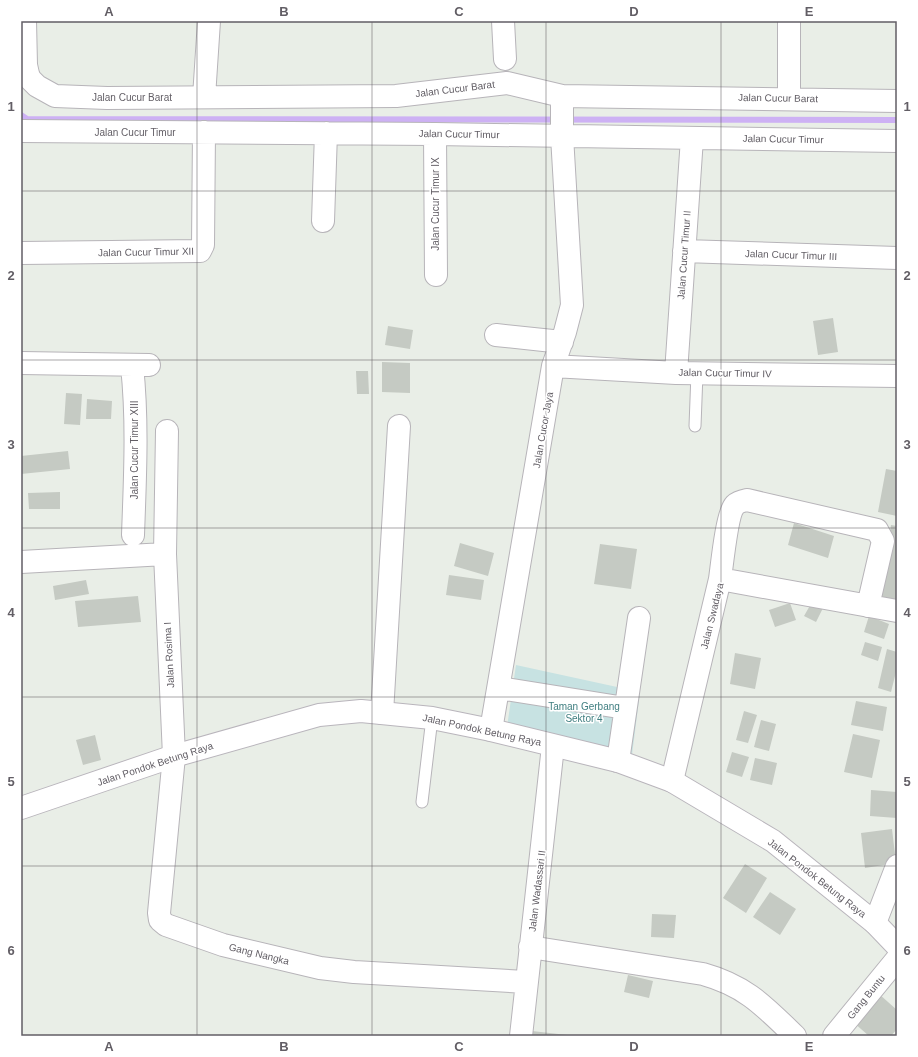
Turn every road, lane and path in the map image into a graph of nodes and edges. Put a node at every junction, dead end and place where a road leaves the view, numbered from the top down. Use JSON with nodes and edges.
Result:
{"nodes":[{"id":1,"x":25,"y":21,"type":"edge"},
{"id":2,"x":209,"y":21,"type":"edge"},
{"id":3,"x":503,"y":21,"type":"edge"},
{"id":4,"x":789,"y":21,"type":"edge"},
{"id":5,"x":505,"y":59,"type":"dead end"},
{"id":6,"x":24,"y":68,"type":"edge"},
{"id":7,"x":204,"y":97,"type":"junction"},
{"id":8,"x":562,"y":98,"type":"junction"},
{"id":9,"x":789,"y":98,"type":"junction"},
{"id":10,"x":897,"y":101,"type":"edge"},
{"id":11,"x":21,"y":131,"type":"edge"},
{"id":12,"x":204,"y":132,"type":"junction"},
{"id":13,"x":562,"y":132,"type":"junction"},
{"id":14,"x":326,"y":133,"type":"junction"},
{"id":15,"x":434,"y":134,"type":"junction"},
{"id":16,"x":692,"y":138,"type":"junction"},
{"id":17,"x":897,"y":141,"type":"edge"},
{"id":18,"x":323,"y":221,"type":"dead end"},
{"id":19,"x":684,"y":251,"type":"junction"},
{"id":20,"x":21,"y":253,"type":"edge"},
{"id":21,"x":897,"y":258,"type":"edge"},
{"id":22,"x":436,"y":275,"type":"dead end"},
{"id":23,"x":496,"y":335,"type":"dead end"},
{"id":24,"x":562,"y":342,"type":"junction"},
{"id":25,"x":21,"y":363,"type":"edge"},
{"id":26,"x":554,"y":366,"type":"junction"},
{"id":27,"x":687,"y":373,"type":"junction"},
{"id":28,"x":897,"y":376,"type":"edge"},
{"id":29,"x":399,"y":426,"type":"dead end"},
{"id":30,"x":695,"y":426,"type":"dead end"},
{"id":31,"x":167,"y":431,"type":"dead end"},
{"id":32,"x":133,"y":535,"type":"dead end"},
{"id":33,"x":165,"y":554,"type":"junction"},
{"id":34,"x":21,"y":562,"type":"edge"},
{"id":35,"x":720,"y":579,"type":"junction"},
{"id":36,"x":868,"y":606,"type":"junction"},
{"id":37,"x":897,"y":611,"type":"edge"},
{"id":38,"x":639,"y":618,"type":"dead end"},
{"id":39,"x":499,"y":688,"type":"junction"},
{"id":40,"x":625,"y":708,"type":"junction"},
{"id":41,"x":382,"y":713,"type":"junction"},
{"id":42,"x":432,"y":718,"type":"junction"},
{"id":43,"x":490,"y":730,"type":"junction"},
{"id":44,"x":553,"y":746,"type":"junction"},
{"id":45,"x":174,"y":756,"type":"junction"},
{"id":46,"x":618,"y":761,"type":"junction"},
{"id":47,"x":672,"y":781,"type":"junction"},
{"id":48,"x":422,"y":802,"type":"dead end"},
{"id":49,"x":21,"y":808,"type":"edge"},
{"id":50,"x":897,"y":866,"type":"edge"},
{"id":51,"x":875,"y":923,"type":"junction"},
{"id":52,"x":897,"y":946,"type":"edge"},
{"id":53,"x":530,"y":947,"type":"junction"},
{"id":54,"x":897,"y":959,"type":"edge"},
{"id":55,"x":526,"y":982,"type":"junction"},
{"id":56,"x":521,"y":1036,"type":"edge"},
{"id":57,"x":795,"y":1036,"type":"edge"},
{"id":58,"x":834,"y":1036,"type":"edge"}],
"edges":[{"from":1,"to":6,"type":"street"},
{"from":2,"to":7,"type":"street"},
{"from":3,"to":5,"type":"street"},
{"from":4,"to":9,"type":"street"},
{"from":6,"to":7,"type":"street","name":"Jalan Cucur Barat"},
{"from":7,"to":8,"type":"street","name":"Jalan Cucur Barat"},
{"from":8,"to":9,"type":"street","name":"Jalan Cucur Barat"},
{"from":8,"to":13,"type":"street","name":"Jalan Cucor Jaya"},
{"from":9,"to":10,"type":"street","name":"Jalan Cucur Barat"},
{"from":11,"to":12,"type":"street","name":"Jalan Cucur Timur"},
{"from":12,"to":14,"type":"street","name":"Jalan Cucur Timur"},
{"from":12,"to":20,"type":"street","name":"Jalan Cucur Timur XII"},
{"from":13,"to":15,"type":"street","name":"Jalan Cucur Timur"},
{"from":13,"to":16,"type":"street","name":"Jalan Cucur Timur"},
{"from":13,"to":24,"type":"street","name":"Jalan Cucor Jaya"},
{"from":14,"to":15,"type":"street","name":"Jalan Cucur Timur"},
{"from":14,"to":18,"type":"street"},
{"from":15,"to":22,"type":"street","name":"Jalan Cucur Timur IX"},
{"from":16,"to":17,"type":"street","name":"Jalan Cucur Timur"},
{"from":16,"to":19,"type":"street","name":"Jalan Cucur Timur II"},
{"from":19,"to":21,"type":"street","name":"Jalan Cucur Timur III"},
{"from":19,"to":27,"type":"street","name":"Jalan Cucur Timur II"},
{"from":23,"to":24,"type":"street"},
{"from":24,"to":26,"type":"street","name":"Jalan Cucor Jaya"},
{"from":25,"to":32,"type":"street","name":"Jalan Cucur Timur XIII"},
{"from":26,"to":27,"type":"street","name":"Jalan Cucur Timur IV"},
{"from":26,"to":39,"type":"street","name":"Jalan Cucor Jaya"},
{"from":27,"to":28,"type":"street","name":"Jalan Cucur Timur IV"},
{"from":27,"to":30,"type":"lane"},
{"from":29,"to":41,"type":"street"},
{"from":31,"to":33,"type":"street","name":"Jalan Rosima I"},
{"from":33,"to":34,"type":"street"},
{"from":33,"to":45,"type":"street","name":"Jalan Rosima I"},
{"from":35,"to":36,"type":"street","name":"Jalan Swadaya"},
{"from":35,"to":36,"type":"street"},
{"from":35,"to":47,"type":"street","name":"Jalan Swadaya"},
{"from":36,"to":37,"type":"street","name":"Jalan Swadaya"},
{"from":38,"to":40,"type":"street"},
{"from":39,"to":40,"type":"street"},
{"from":39,"to":43,"type":"street","name":"Jalan Cucor Jaya"},
{"from":40,"to":46,"type":"street"},
{"from":41,"to":42,"type":"street","name":"Jalan Pondok Betung Raya"},
{"from":41,"to":45,"type":"street","name":"Jalan Pondok Betung Raya"},
{"from":42,"to":43,"type":"street","name":"Jalan Pondok Betung Raya"},
{"from":42,"to":48,"type":"lane"},
{"from":43,"to":44,"type":"street","name":"Jalan Pondok Betung Raya"},
{"from":44,"to":46,"type":"street","name":"Jalan Pondok Betung Raya"},
{"from":44,"to":53,"type":"street","name":"Jalan Wadassari II"},
{"from":45,"to":49,"type":"street","name":"Jalan Pondok Betung Raya"},
{"from":45,"to":55,"type":"street","name":"Gang Nangka"},
{"from":46,"to":47,"type":"street","name":"Jalan Pondok Betung Raya"},
{"from":47,"to":51,"type":"street","name":"Jalan Pondok Betung Raya"},
{"from":50,"to":51,"type":"street"},
{"from":51,"to":52,"type":"street","name":"Jalan Pondok Betung Raya"},
{"from":53,"to":55,"type":"street","name":"Jalan Wadassari II"},
{"from":53,"to":57,"type":"street"},
{"from":54,"to":58,"type":"street","name":"Gang Buntu"},
{"from":55,"to":56,"type":"street","name":"Jalan Wadassari II"}]}
